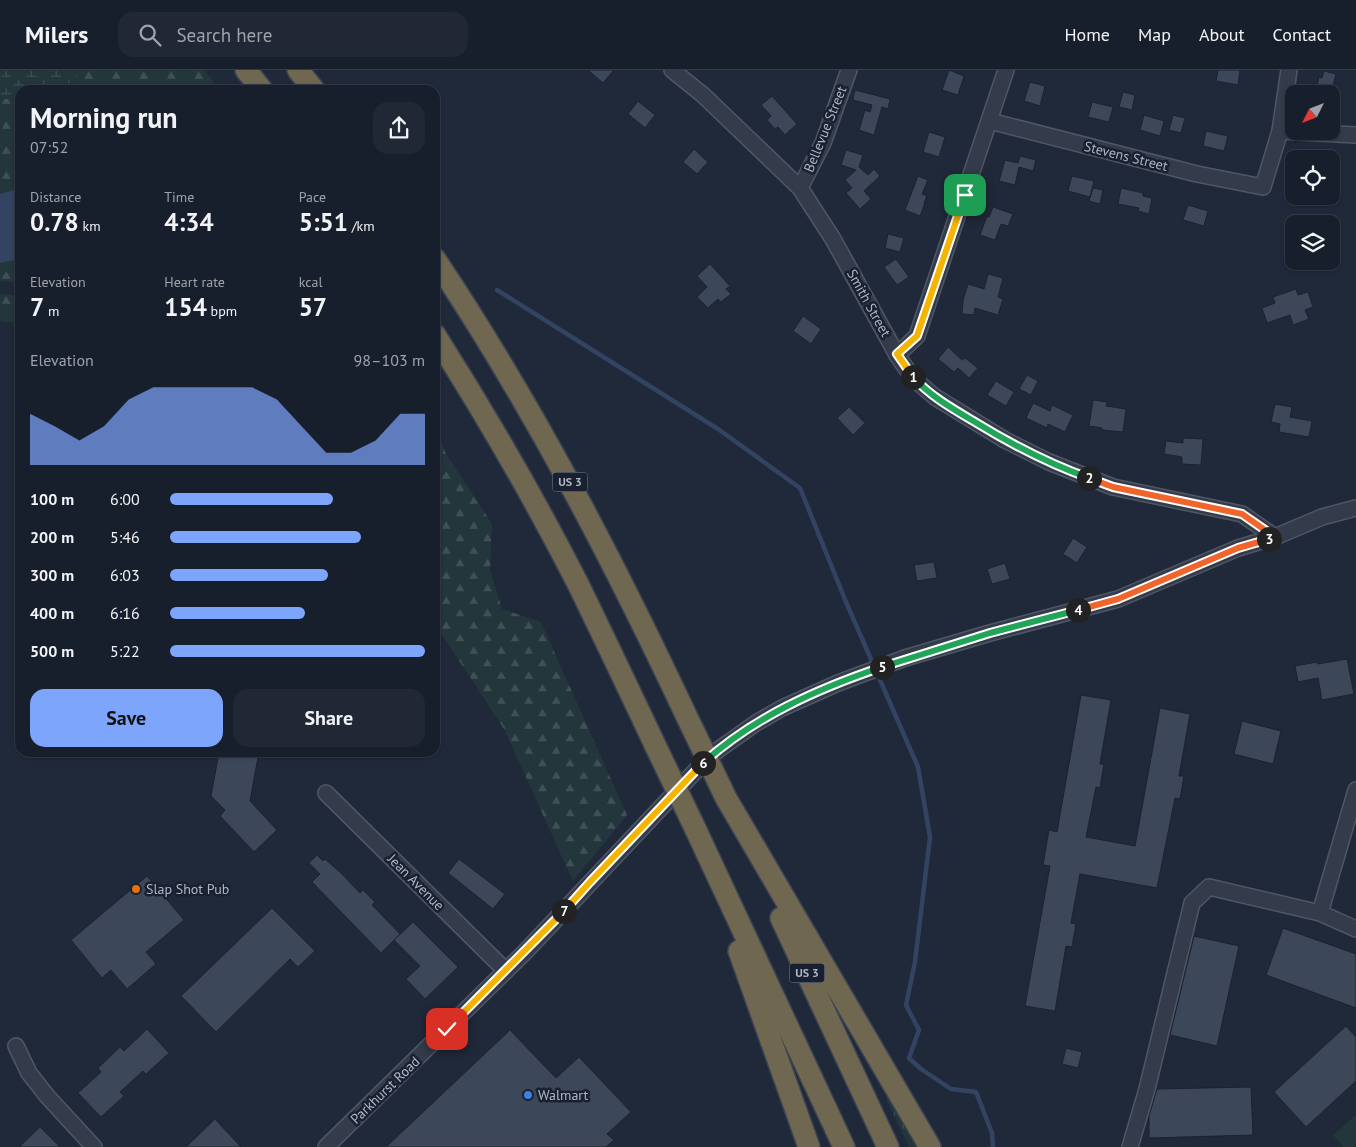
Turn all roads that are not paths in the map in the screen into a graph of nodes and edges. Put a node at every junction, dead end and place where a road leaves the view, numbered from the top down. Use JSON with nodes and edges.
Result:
{"nodes":[{"id":1,"x":246,"y":70,"type":"edge"},
{"id":2,"x":298,"y":70,"type":"edge"},
{"id":3,"x":672,"y":70,"type":"edge"},
{"id":4,"x":849,"y":70,"type":"edge"},
{"id":5,"x":1006,"y":70,"type":"edge"},
{"id":6,"x":1289,"y":70,"type":"edge"},
{"id":7,"x":258,"y":85,"type":"edge"},
{"id":8,"x":310,"y":85,"type":"edge"},
{"id":9,"x":990,"y":121,"type":"junction"},
{"id":10,"x":1280,"y":131,"type":"junction"},
{"id":11,"x":1356,"y":135,"type":"edge"},
{"id":12,"x":800,"y":188,"type":"junction"},
{"id":13,"x":440,"y":267,"type":"edge"},
{"id":14,"x":440,"y":343,"type":"edge"},
{"id":15,"x":897,"y":354,"type":"junction"},
{"id":16,"x":1356,"y":508,"type":"edge"},
{"id":17,"x":1275,"y":537,"type":"junction"},
{"id":18,"x":1356,"y":790,"type":"edge"},
{"id":19,"x":326,"y":793,"type":"dead end"},
{"id":20,"x":726,"y":798,"type":"junction"},
{"id":21,"x":695,"y":828,"type":"junction"},
{"id":22,"x":1320,"y":913,"type":"junction"},
{"id":23,"x":1356,"y":929,"type":"edge"},
{"id":24,"x":506,"y":971,"type":"junction"},
{"id":25,"x":16,"y":1046,"type":"dead end"},
{"id":26,"x":94,"y":1147,"type":"edge"},
{"id":27,"x":326,"y":1147,"type":"edge"},
{"id":28,"x":809,"y":1147,"type":"edge"},
{"id":29,"x":844,"y":1147,"type":"edge"},
{"id":30,"x":888,"y":1147,"type":"edge"},
{"id":31,"x":930,"y":1147,"type":"edge"},
{"id":32,"x":1130,"y":1147,"type":"edge"}],
"edges":[{"from":1,"to":7,"type":"highway"},
{"from":2,"to":8,"type":"highway"},
{"from":3,"to":12,"type":"street","name":"Smith Street"},
{"from":4,"to":12,"type":"street","name":"Bellevue Street"},
{"from":5,"to":9,"type":"street"},
{"from":6,"to":10,"type":"street"},
{"from":9,"to":10,"type":"street","name":"Stevens Street"},
{"from":9,"to":15,"type":"street"},
{"from":10,"to":11,"type":"street"},
{"from":12,"to":15,"type":"street","name":"Smith Street"},
{"from":13,"to":20,"type":"highway","number":"US 3","bridge":true},
{"from":14,"to":21,"type":"highway","number":"US 3","bridge":true},
{"from":15,"to":17,"type":"street","name":"Smith Street"},
{"from":16,"to":17,"type":"street","name":"Parkhurst Road"},
{"from":17,"to":24,"type":"street","name":"Parkhurst Road"},
{"from":18,"to":22,"type":"street"},
{"from":19,"to":24,"type":"street","name":"Jean Avenue"},
{"from":20,"to":30,"type":"highway","number":"US 3"},
{"from":20,"to":31,"type":"highway"},
{"from":21,"to":28,"type":"highway"},
{"from":21,"to":29,"type":"highway","number":"US 3"},
{"from":22,"to":23,"type":"street"},
{"from":22,"to":32,"type":"street"},
{"from":24,"to":27,"type":"street","name":"Parkhurst Road"},
{"from":25,"to":26,"type":"street"}]}
